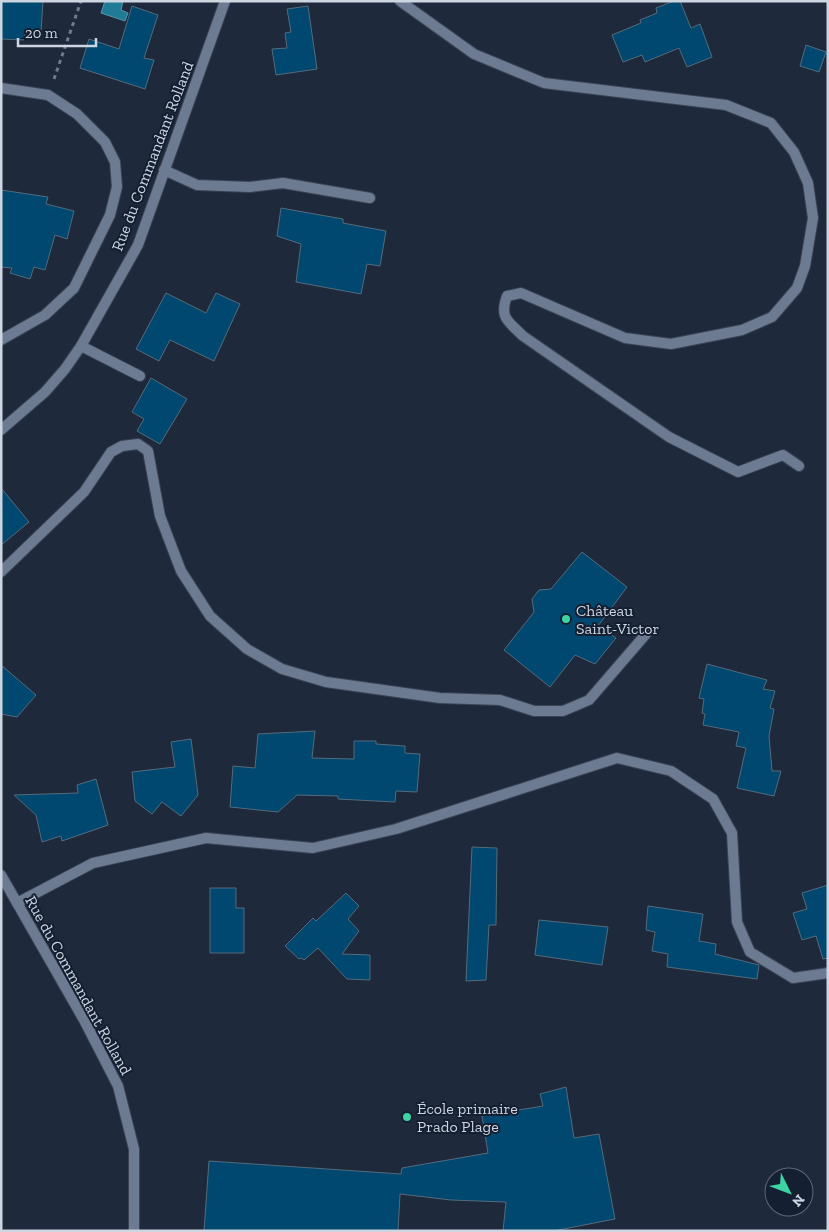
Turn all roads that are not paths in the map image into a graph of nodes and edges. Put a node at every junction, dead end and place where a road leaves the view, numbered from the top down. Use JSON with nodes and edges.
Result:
{"nodes":[{"id":1,"x":225,"y":1,"type":"edge"},
{"id":2,"x":400,"y":1,"type":"edge"},
{"id":3,"x":1,"y":88,"type":"edge"},
{"id":4,"x":164,"y":170,"type":"junction"},
{"id":5,"x":370,"y":198,"type":"dead end"},
{"id":6,"x":1,"y":340,"type":"edge"},
{"id":7,"x":81,"y":346,"type":"junction"},
{"id":8,"x":140,"y":376,"type":"dead end"},
{"id":9,"x":1,"y":430,"type":"edge"},
{"id":10,"x":799,"y":466,"type":"dead end"},
{"id":11,"x":1,"y":572,"type":"edge"},
{"id":12,"x":646,"y":634,"type":"dead end"},
{"id":13,"x":1,"y":875,"type":"edge"},
{"id":14,"x":17,"y":903,"type":"junction"},
{"id":15,"x":828,"y":974,"type":"edge"},
{"id":16,"x":134,"y":1231,"type":"edge"}],
"edges":[{"from":1,"to":4,"type":"street","name":"Rue du Commandant Rolland"},
{"from":2,"to":10,"type":"street"},
{"from":3,"to":6,"type":"street"},
{"from":4,"to":5,"type":"street"},
{"from":4,"to":7,"type":"street","name":"Rue du Commandant Rolland"},
{"from":7,"to":8,"type":"street"},
{"from":7,"to":9,"type":"street","name":"Rue du Commandant Rolland"},
{"from":11,"to":12,"type":"street"},
{"from":13,"to":14,"type":"street","name":"Rue du Commandant Rolland"},
{"from":14,"to":15,"type":"street"},
{"from":14,"to":16,"type":"street","name":"Rue du Commandant Rolland"}]}
